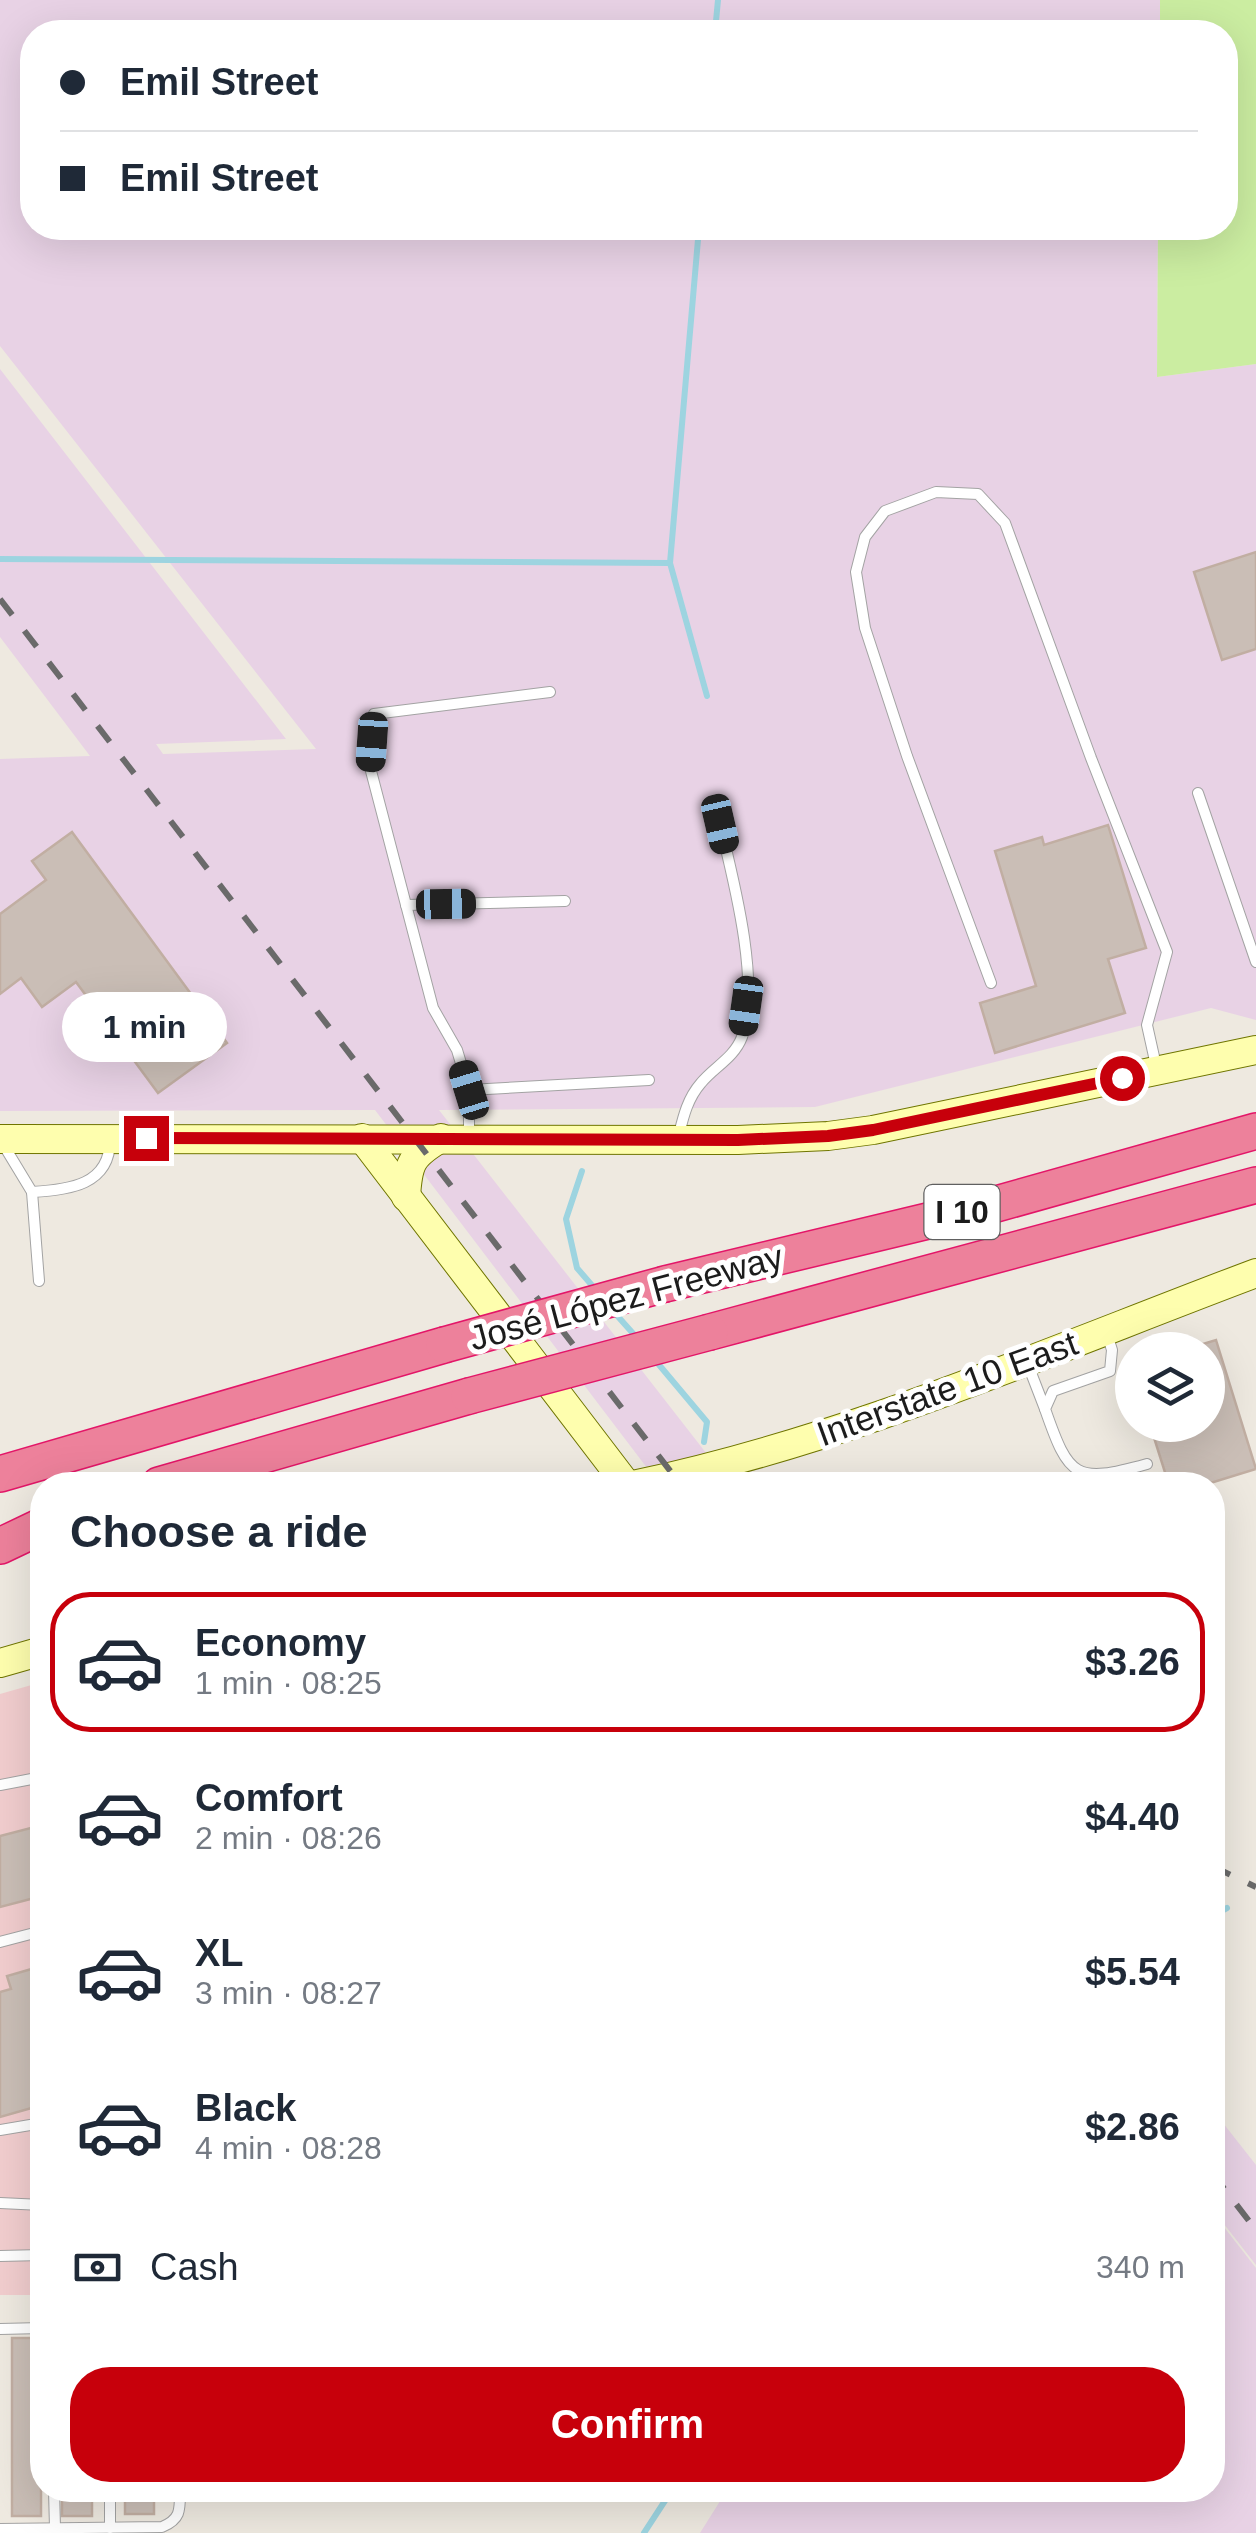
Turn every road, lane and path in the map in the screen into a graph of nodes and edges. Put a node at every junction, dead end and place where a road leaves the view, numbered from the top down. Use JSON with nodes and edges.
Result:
{"nodes":[{"id":1,"x":550,"y":692,"type":"dead end"},
{"id":2,"x":1198,"y":794,"type":"dead end"},
{"id":3,"x":720,"y":824,"type":"dead end"},
{"id":4,"x":565,"y":901,"type":"dead end"},
{"id":5,"x":406,"y":905,"type":"junction"},
{"id":6,"x":1256,"y":962,"type":"edge"},
{"id":7,"x":991,"y":983,"type":"dead end"},
{"id":8,"x":1256,"y":1050,"type":"edge"},
{"id":9,"x":1158,"y":1071,"type":"junction"},
{"id":10,"x":649,"y":1080,"type":"dead end"},
{"id":11,"x":469,"y":1090,"type":"junction"},
{"id":12,"x":1256,"y":1132,"type":"edge"},
{"id":13,"x":110,"y":1138,"type":"junction"},
{"id":14,"x":362,"y":1138,"type":"junction"},
{"id":15,"x":455,"y":1138,"type":"junction"},
{"id":16,"x":0,"y":1139,"type":"edge"},
{"id":17,"x":677,"y":1140,"type":"junction"},
{"id":18,"x":1256,"y":1185,"type":"edge"},
{"id":19,"x":32,"y":1192,"type":"junction"},
{"id":20,"x":406,"y":1197,"type":"junction"},
{"id":21,"x":1256,"y":1273,"type":"edge"},
{"id":22,"x":39,"y":1281,"type":"dead end"},
{"id":23,"x":1106,"y":1330,"type":"junction"},
{"id":24,"x":1026,"y":1360,"type":"junction"},
{"id":25,"x":1044,"y":1409,"type":"junction"},
{"id":26,"x":84,"y":1451,"type":"junction"},
{"id":27,"x":0,"y":1458,"type":"edge"},
{"id":28,"x":1147,"y":1464,"type":"dead end"},
{"id":29,"x":203,"y":1472,"type":"edge"},
{"id":30,"x":620,"y":1472,"type":"edge"},
{"id":31,"x":681,"y":1472,"type":"edge"},
{"id":32,"x":1086,"y":1472,"type":"edge"},
{"id":33,"x":1120,"y":1472,"type":"edge"},
{"id":34,"x":0,"y":1474,"type":"edge"},
{"id":35,"x":30,"y":1521,"type":"edge"},
{"id":36,"x":0,"y":1530,"type":"edge"},
{"id":37,"x":30,"y":1532,"type":"edge"},
{"id":38,"x":0,"y":1546,"type":"edge"},
{"id":39,"x":30,"y":1653,"type":"edge"},
{"id":40,"x":0,"y":1662,"type":"edge"},
{"id":41,"x":30,"y":1779,"type":"edge"},
{"id":42,"x":0,"y":1784,"type":"edge"},
{"id":43,"x":30,"y":1934,"type":"edge"},
{"id":44,"x":0,"y":1942,"type":"edge"},
{"id":45,"x":30,"y":2125,"type":"edge"},
{"id":46,"x":0,"y":2130,"type":"edge"},
{"id":47,"x":0,"y":2203,"type":"edge"},
{"id":48,"x":30,"y":2204,"type":"edge"},
{"id":49,"x":30,"y":2255,"type":"edge"},
{"id":50,"x":0,"y":2256,"type":"edge"},
{"id":51,"x":30,"y":2328,"type":"edge"},
{"id":52,"x":0,"y":2329,"type":"edge"},
{"id":53,"x":54,"y":2502,"type":"edge"},
{"id":54,"x":110,"y":2502,"type":"edge"},
{"id":55,"x":180,"y":2502,"type":"edge"},
{"id":56,"x":54,"y":2528,"type":"junction"},
{"id":57,"x":110,"y":2528,"type":"junction"},
{"id":58,"x":0,"y":2529,"type":"edge"}],
"edges":[{"from":1,"to":5,"type":"lane"},
{"from":2,"to":6,"type":"lane"},
{"from":3,"to":17,"type":"lane"},
{"from":4,"to":5,"type":"lane"},
{"from":5,"to":11,"type":"lane"},
{"from":7,"to":9,"type":"lane"},
{"from":8,"to":9,"type":"main road"},
{"from":9,"to":17,"type":"main road"},
{"from":10,"to":11,"type":"lane"},
{"from":11,"to":15,"type":"lane"},
{"from":12,"to":26,"type":"highway","name":"José López Freeway","number":"I 10","bridge":true},
{"from":13,"to":14,"type":"main road"},
{"from":13,"to":16,"type":"main road"},
{"from":13,"to":19,"type":"lane"},
{"from":14,"to":15,"type":"main road"},
{"from":14,"to":20,"type":"main road"},
{"from":15,"to":17,"type":"main road"},
{"from":15,"to":20,"type":"main road"},
{"from":16,"to":19,"type":"lane"},
{"from":18,"to":29,"type":"highway","name":"José López Freeway","number":"I 10","bridge":true},
{"from":19,"to":22,"type":"lane"},
{"from":20,"to":30,"type":"main road"},
{"from":21,"to":23,"type":"main road","name":"Interstate 10 East"},
{"from":23,"to":24,"type":"main road","name":"Interstate 10 East"},
{"from":23,"to":25,"type":"lane"},
{"from":24,"to":25,"type":"lane"},
{"from":24,"to":31,"type":"main road","name":"Interstate 10 East"},
{"from":25,"to":32,"type":"lane"},
{"from":26,"to":27,"type":"highway"},
{"from":26,"to":34,"type":"highway","name":"José López Freeway","number":"I 10"},
{"from":28,"to":33,"type":"lane"},
{"from":35,"to":36,"type":"highway"},
{"from":37,"to":38,"type":"highway"},
{"from":39,"to":40,"type":"main road"},
{"from":41,"to":42,"type":"lane"},
{"from":43,"to":44,"type":"lane"},
{"from":45,"to":46,"type":"lane"},
{"from":47,"to":48,"type":"lane"},
{"from":49,"to":50,"type":"lane"},
{"from":51,"to":52,"type":"lane"},
{"from":53,"to":56,"type":"lane"},
{"from":54,"to":57,"type":"lane"},
{"from":55,"to":57,"type":"lane"},
{"from":56,"to":57,"type":"lane"},
{"from":56,"to":58,"type":"lane"}]}
